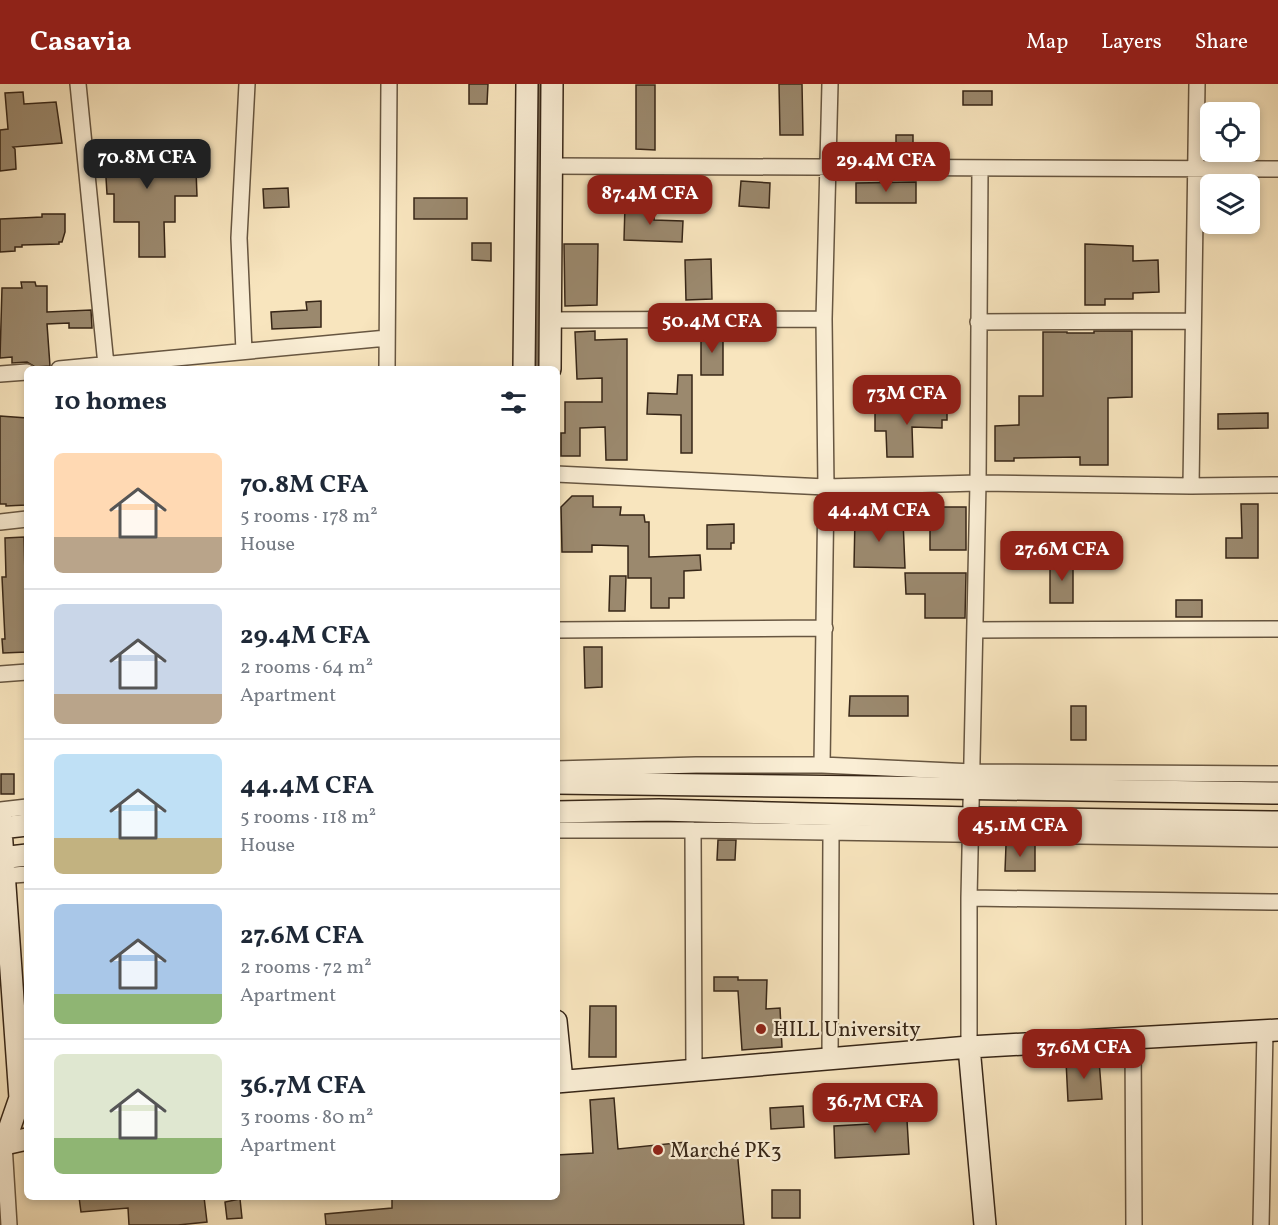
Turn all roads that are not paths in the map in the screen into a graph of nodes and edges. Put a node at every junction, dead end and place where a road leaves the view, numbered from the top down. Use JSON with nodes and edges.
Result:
{"nodes":[{"id":1,"x":78,"y":84,"type":"edge"},
{"id":2,"x":247,"y":84,"type":"edge"},
{"id":3,"x":389,"y":84,"type":"edge"},
{"id":4,"x":527,"y":84,"type":"edge"},
{"id":5,"x":552,"y":84,"type":"edge"},
{"id":6,"x":830,"y":84,"type":"edge"},
{"id":7,"x":1197,"y":84,"type":"edge"},
{"id":8,"x":552,"y":166,"type":"junction"},
{"id":9,"x":829,"y":166,"type":"junction"},
{"id":10,"x":980,"y":168,"type":"junction"},
{"id":11,"x":1197,"y":168,"type":"junction"},
{"id":12,"x":1278,"y":169,"type":"edge"},
{"id":13,"x":824,"y":319,"type":"junction"},
{"id":14,"x":550,"y":320,"type":"junction"},
{"id":15,"x":1193,"y":321,"type":"junction"},
{"id":16,"x":978,"y":322,"type":"junction"},
{"id":17,"x":387,"y":338,"type":"junction"},
{"id":18,"x":244,"y":351,"type":"junction"},
{"id":19,"x":106,"y":365,"type":"junction"},
{"id":20,"x":94,"y":366,"type":"edge"},
{"id":21,"x":387,"y":366,"type":"edge"},
{"id":22,"x":524,"y":366,"type":"edge"},
{"id":23,"x":550,"y":366,"type":"edge"},
{"id":24,"x":24,"y":372,"type":"edge"},
{"id":25,"x":0,"y":374,"type":"edge"},
{"id":26,"x":560,"y":474,"type":"edge"},
{"id":27,"x":978,"y":483,"type":"junction"},
{"id":28,"x":1278,"y":485,"type":"edge"},
{"id":29,"x":1191,"y":486,"type":"junction"},
{"id":30,"x":826,"y":487,"type":"junction"},
{"id":31,"x":24,"y":519,"type":"edge"},
{"id":32,"x":0,"y":522,"type":"edge"},
{"id":33,"x":825,"y":628,"type":"junction"},
{"id":34,"x":1278,"y":629,"type":"edge"},
{"id":35,"x":560,"y":630,"type":"edge"},
{"id":36,"x":976,"y":630,"type":"junction"},
{"id":37,"x":24,"y":672,"type":"edge"},
{"id":38,"x":0,"y":674,"type":"edge"},
{"id":39,"x":822,"y":765,"type":"junction"},
{"id":40,"x":560,"y":769,"type":"edge"},
{"id":41,"x":1278,"y":774,"type":"edge"},
{"id":42,"x":973,"y":781,"type":"junction"},
{"id":43,"x":560,"y":783,"type":"edge"},
{"id":44,"x":1278,"y":793,"type":"edge"},
{"id":45,"x":24,"y":808,"type":"edge"},
{"id":46,"x":560,"y":812,"type":"edge"},
{"id":47,"x":0,"y":820,"type":"edge"},
{"id":48,"x":1278,"y":822,"type":"edge"},
{"id":49,"x":24,"y":824,"type":"edge"},
{"id":50,"x":971,"y":826,"type":"junction"},
{"id":51,"x":560,"y":830,"type":"edge"},
{"id":52,"x":693,"y":830,"type":"junction"},
{"id":53,"x":831,"y":834,"type":"junction"},
{"id":54,"x":1278,"y":839,"type":"edge"},
{"id":55,"x":24,"y":856,"type":"edge"},
{"id":56,"x":2,"y":867,"type":"edge"},
{"id":57,"x":24,"y":873,"type":"edge"},
{"id":58,"x":969,"y":898,"type":"junction"},
{"id":59,"x":1278,"y":902,"type":"edge"},
{"id":60,"x":1271,"y":1031,"type":"edge"},
{"id":61,"x":1133,"y":1036,"type":"junction"},
{"id":62,"x":969,"y":1047,"type":"junction"},
{"id":63,"x":830,"y":1059,"type":"junction"},
{"id":64,"x":694,"y":1070,"type":"junction"},
{"id":65,"x":560,"y":1082,"type":"edge"},
{"id":66,"x":1271,"y":1132,"type":"edge"},
{"id":67,"x":24,"y":1139,"type":"edge"},
{"id":68,"x":1,"y":1140,"type":"edge"},
{"id":69,"x":9,"y":1225,"type":"edge"},
{"id":70,"x":985,"y":1225,"type":"edge"},
{"id":71,"x":1134,"y":1225,"type":"edge"},
{"id":72,"x":1261,"y":1225,"type":"edge"}],
"edges":[{"from":1,"to":19,"type":"street"},
{"from":2,"to":18,"type":"street"},
{"from":3,"to":17,"type":"street"},
{"from":4,"to":22,"type":"street"},
{"from":5,"to":8,"type":"street"},
{"from":6,"to":9,"type":"street"},
{"from":7,"to":11,"type":"street"},
{"from":8,"to":9,"type":"street"},
{"from":8,"to":14,"type":"street"},
{"from":9,"to":10,"type":"street"},
{"from":9,"to":13,"type":"street"},
{"from":10,"to":11,"type":"street"},
{"from":10,"to":16,"type":"street"},
{"from":11,"to":12,"type":"street"},
{"from":11,"to":15,"type":"street"},
{"from":13,"to":14,"type":"street"},
{"from":13,"to":30,"type":"street"},
{"from":14,"to":23,"type":"street"},
{"from":15,"to":16,"type":"street"},
{"from":15,"to":29,"type":"street"},
{"from":16,"to":27,"type":"street"},
{"from":17,"to":18,"type":"street"},
{"from":17,"to":21,"type":"street"},
{"from":18,"to":19,"type":"street"},
{"from":19,"to":20,"type":"street"},
{"from":24,"to":25,"type":"street"},
{"from":26,"to":30,"type":"street"},
{"from":27,"to":29,"type":"street"},
{"from":27,"to":30,"type":"street"},
{"from":27,"to":36,"type":"street"},
{"from":28,"to":29,"type":"street"},
{"from":30,"to":33,"type":"street"},
{"from":31,"to":32,"type":"street"},
{"from":33,"to":35,"type":"street"},
{"from":33,"to":39,"type":"street"},
{"from":34,"to":36,"type":"street"},
{"from":36,"to":42,"type":"street"},
{"from":37,"to":38,"type":"street"},
{"from":39,"to":40,"type":"street"},
{"from":39,"to":42,"type":"street"},
{"from":41,"to":42,"type":"street"},
{"from":42,"to":43,"type":"street"},
{"from":42,"to":44,"type":"street"},
{"from":42,"to":50,"type":"street"},
{"from":45,"to":47,"type":"street"},
{"from":46,"to":50,"type":"street"},
{"from":47,"to":49,"type":"street"},
{"from":47,"to":56,"type":"street"},
{"from":48,"to":50,"type":"street"},
{"from":50,"to":53,"type":"street"},
{"from":50,"to":54,"type":"street"},
{"from":50,"to":58,"type":"street"},
{"from":51,"to":52,"type":"street"},
{"from":52,"to":53,"type":"street"},
{"from":52,"to":64,"type":"street"},
{"from":53,"to":63,"type":"street"},
{"from":55,"to":56,"type":"street"},
{"from":56,"to":57,"type":"street"},
{"from":56,"to":68,"type":"street"},
{"from":58,"to":59,"type":"street"},
{"from":58,"to":62,"type":"street"},
{"from":60,"to":61,"type":"street"},
{"from":60,"to":66,"type":"street"},
{"from":61,"to":62,"type":"street"},
{"from":61,"to":71,"type":"street"},
{"from":62,"to":63,"type":"street"},
{"from":62,"to":70,"type":"street"},
{"from":63,"to":64,"type":"street"},
{"from":64,"to":65,"type":"street"},
{"from":66,"to":72,"type":"street"},
{"from":67,"to":68,"type":"street"},
{"from":68,"to":69,"type":"street"}]}
